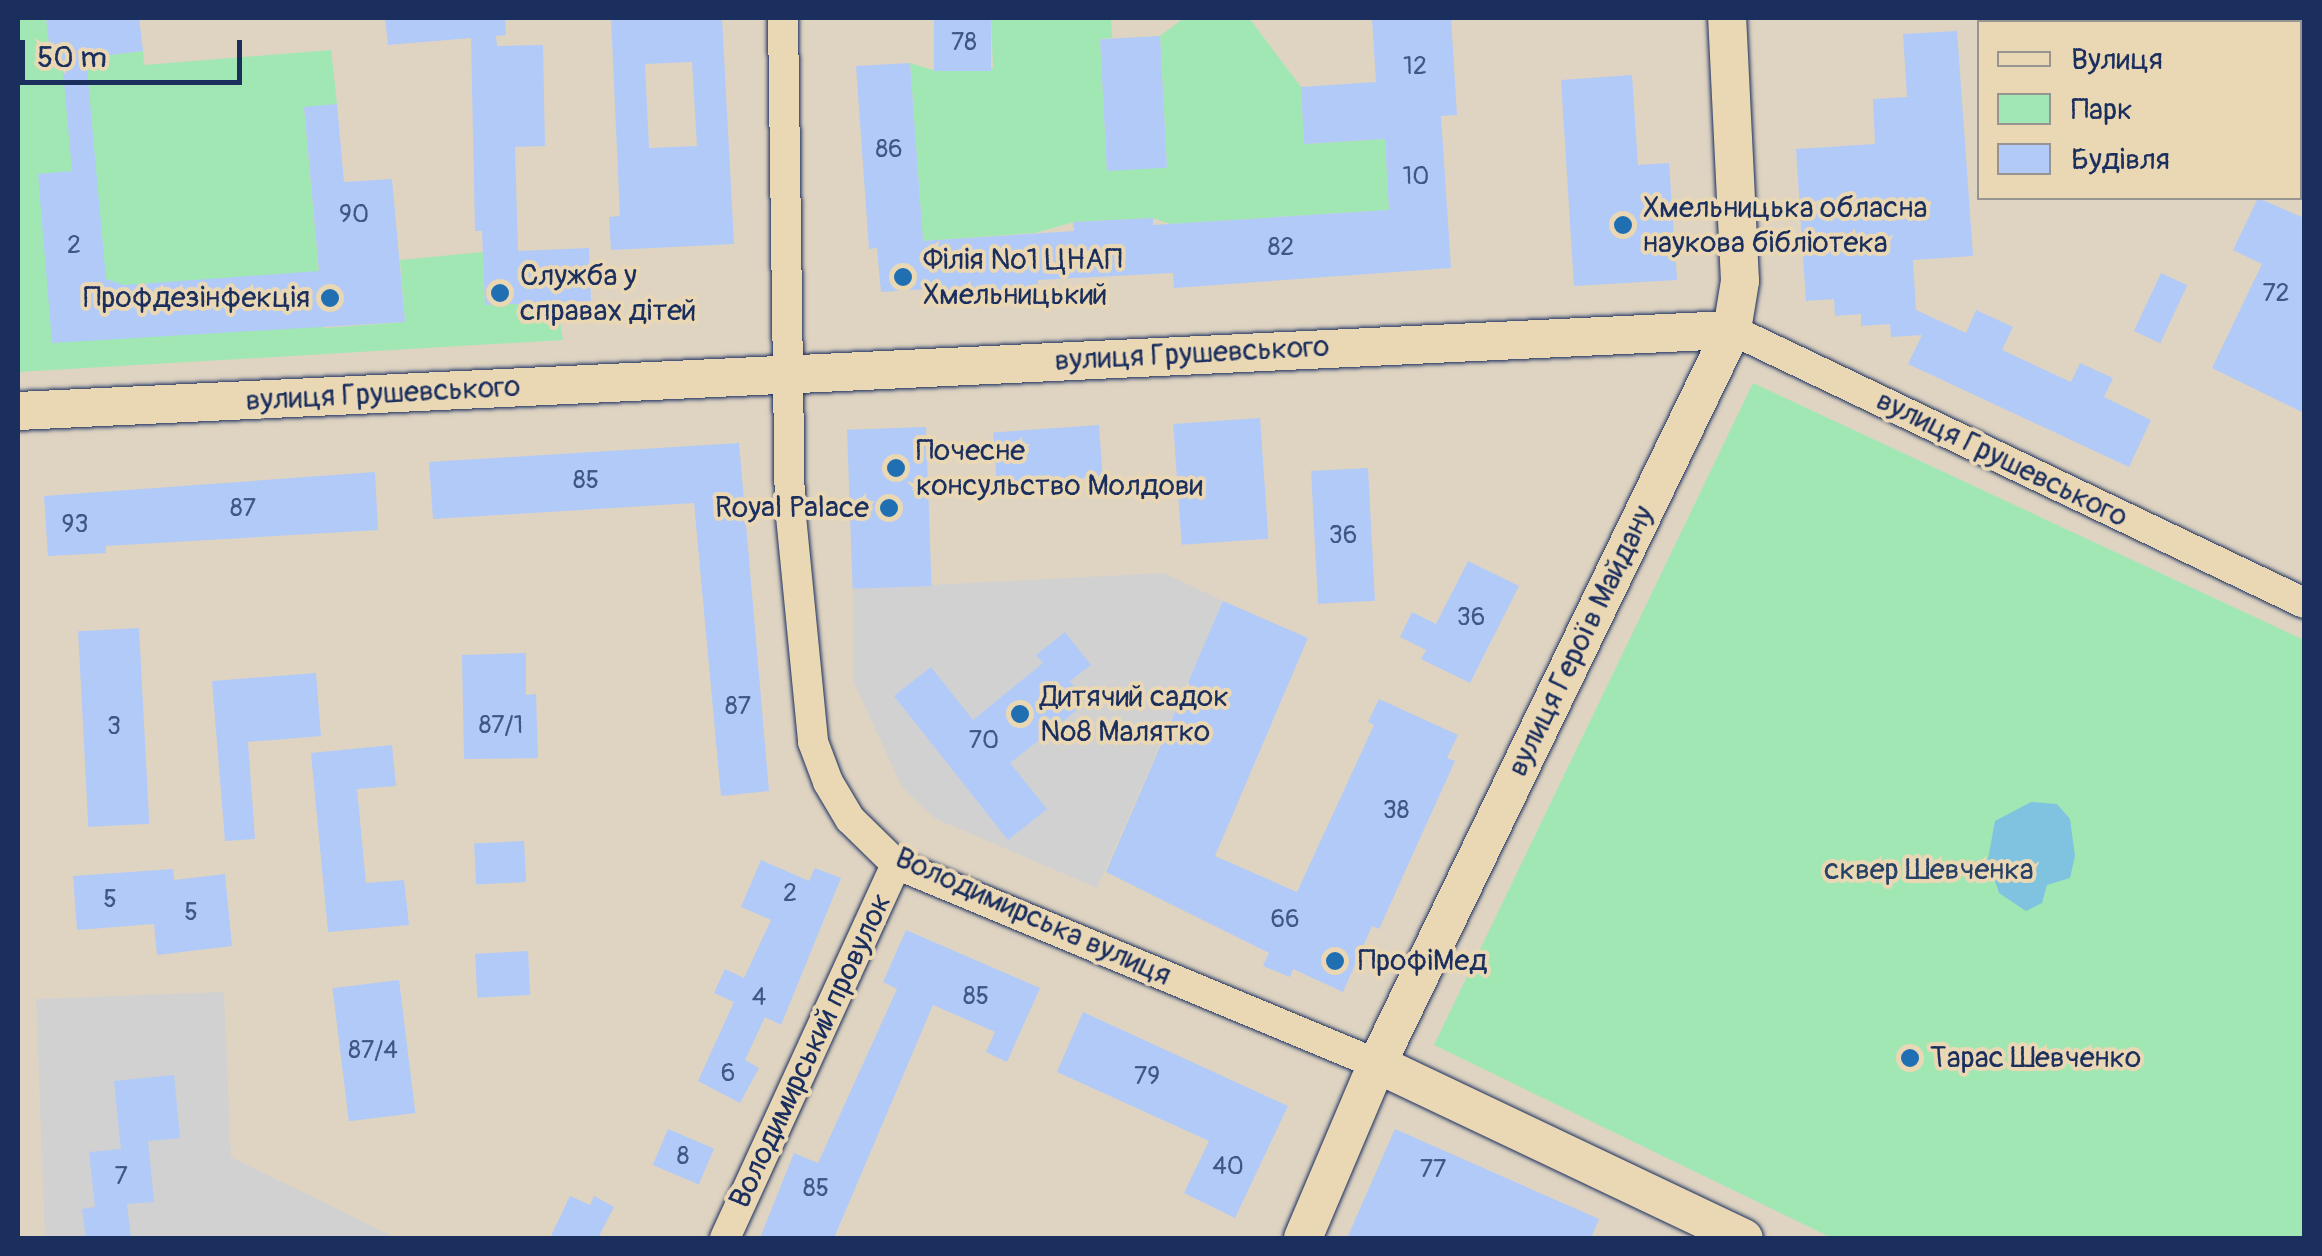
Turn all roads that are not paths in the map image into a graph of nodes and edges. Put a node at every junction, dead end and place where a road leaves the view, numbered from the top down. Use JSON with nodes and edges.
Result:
{"nodes":[{"id":1,"x":784,"y":18,"type":"edge"},
{"id":2,"x":1727,"y":18,"type":"edge"},
{"id":3,"x":1732,"y":330,"type":"junction"},
{"id":4,"x":788,"y":375,"type":"junction"},
{"id":5,"x":18,"y":411,"type":"edge"},
{"id":6,"x":2304,"y":603,"type":"edge"},
{"id":7,"x":896,"y":864,"type":"junction"},
{"id":8,"x":1378,"y":1064,"type":"junction"},
{"id":9,"x":725,"y":1238,"type":"edge"},
{"id":10,"x":1303,"y":1238,"type":"edge"},
{"id":11,"x":1744,"y":1238,"type":"edge"}],
"edges":[{"from":1,"to":4,"type":"street","name":"Володимирська вулиця"},
{"from":2,"to":3,"type":"street","name":"вулиця Героїв Майдану"},
{"from":3,"to":4,"type":"street","name":"вулиця Грушевського"},
{"from":3,"to":6,"type":"street","name":"вулиця Грушевського"},
{"from":3,"to":8,"type":"street","name":"вулиця Героїв Майдану"},
{"from":4,"to":5,"type":"street","name":"вулиця Грушевського"},
{"from":4,"to":7,"type":"street","name":"Володимирська вулиця"},
{"from":7,"to":8,"type":"street","name":"Володимирська вулиця"},
{"from":7,"to":9,"type":"street","name":"Володимирський провулок"},
{"from":8,"to":10,"type":"street","name":"вулиця Героїв Майдану"},
{"from":8,"to":11,"type":"street","name":"Володимирська вулиця"}]}
